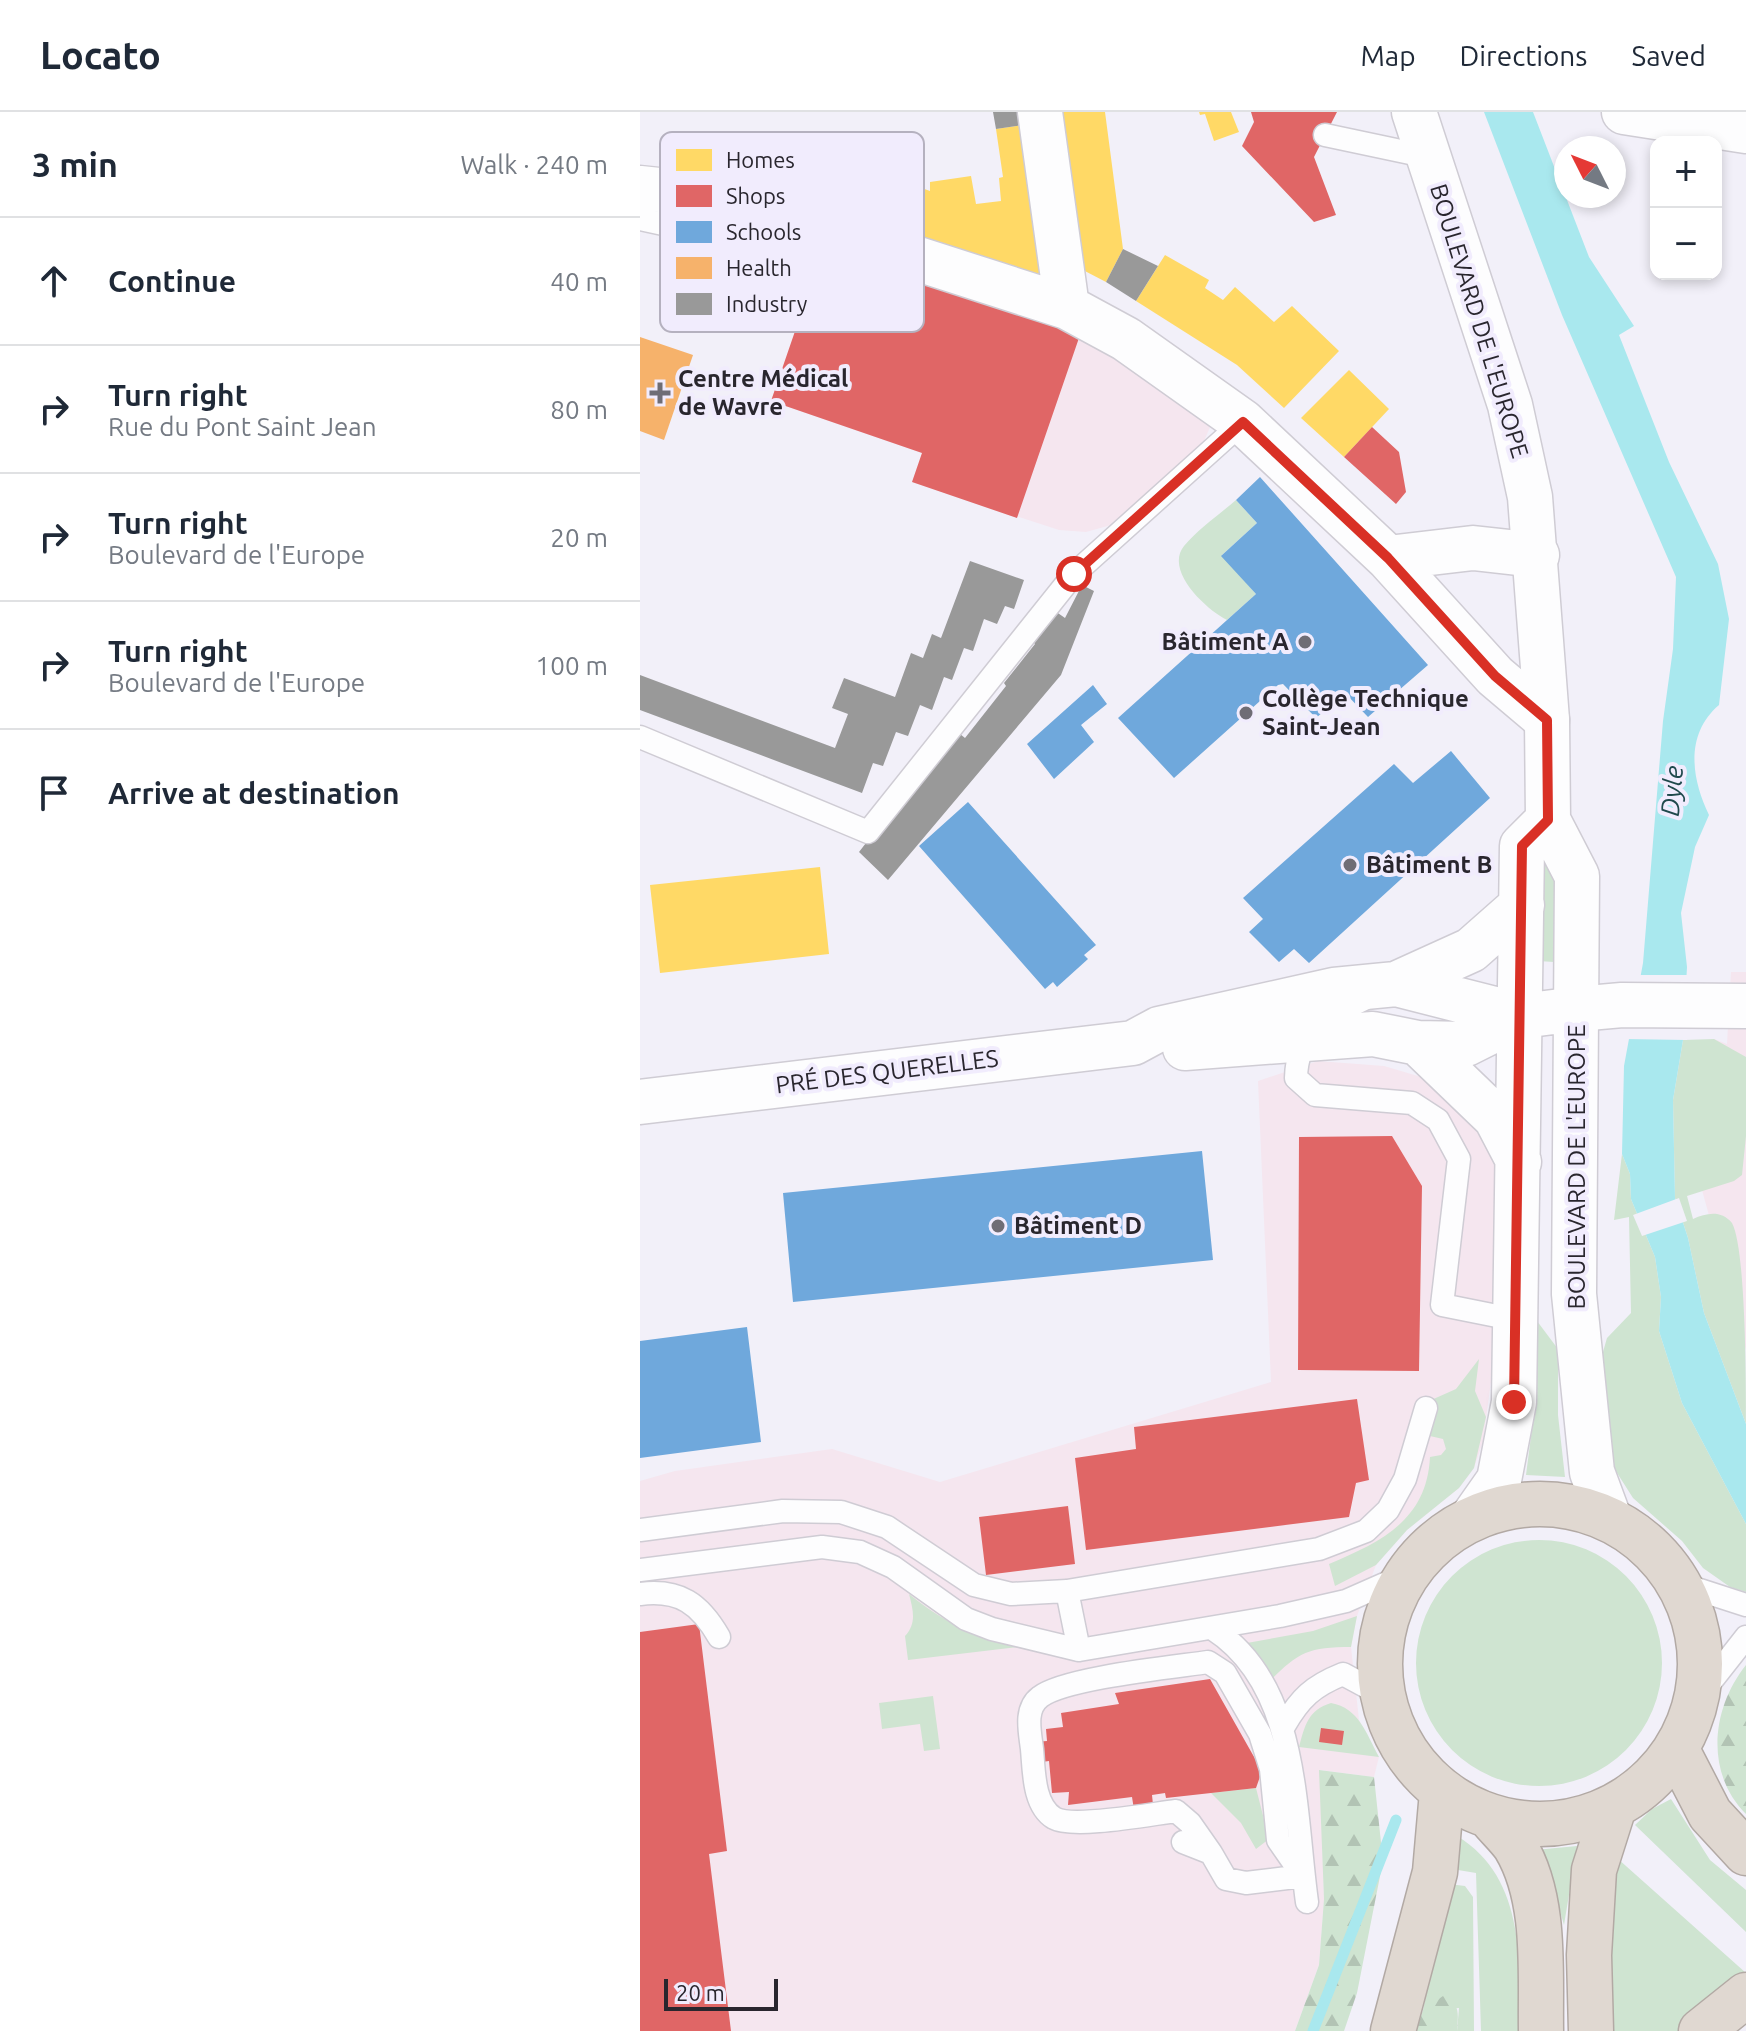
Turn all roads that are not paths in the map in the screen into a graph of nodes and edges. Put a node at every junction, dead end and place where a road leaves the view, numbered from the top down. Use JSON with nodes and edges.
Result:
{"nodes":[{"id":1,"x":1040,"y":112,"type":"edge"},
{"id":2,"x":1414,"y":112,"type":"edge"},
{"id":3,"x":1624,"y":112,"type":"edge"},
{"id":4,"x":1738,"y":124,"type":"edge"},
{"id":5,"x":1325,"y":135,"type":"dead end"},
{"id":6,"x":1429,"y":157,"type":"junction"},
{"id":7,"x":640,"y":188,"type":"edge"},
{"id":8,"x":660,"y":190,"type":"edge"},
{"id":9,"x":640,"y":219,"type":"edge"},
{"id":10,"x":660,"y":223,"type":"edge"},
{"id":11,"x":924,"y":262,"type":"edge"},
{"id":12,"x":1067,"y":307,"type":"junction"},
{"id":13,"x":1243,"y":422,"type":"junction"},
{"id":14,"x":1537,"y":555,"type":"junction"},
{"id":15,"x":1388,"y":558,"type":"junction"},
{"id":16,"x":1547,"y":720,"type":"junction"},
{"id":17,"x":640,"y":737,"type":"edge"},
{"id":18,"x":1548,"y":820,"type":"junction"},
{"id":19,"x":1522,"y":905,"type":"junction"},
{"id":20,"x":1396,"y":984,"type":"junction"},
{"id":21,"x":1736,"y":1005,"type":"edge"},
{"id":22,"x":1577,"y":1009,"type":"junction"},
{"id":23,"x":1522,"y":1016,"type":"junction"},
{"id":24,"x":1306,"y":1036,"type":"junction"},
{"id":25,"x":1133,"y":1043,"type":"junction"},
{"id":26,"x":1418,"y":1043,"type":"junction"},
{"id":27,"x":640,"y":1102,"type":"edge"},
{"id":28,"x":1519,"y":1162,"type":"junction"},
{"id":29,"x":1517,"y":1320,"type":"junction"},
{"id":30,"x":1426,"y":1408,"type":"dead end"},
{"id":31,"x":1473,"y":1517,"type":"junction"},
{"id":32,"x":1609,"y":1518,"type":"junction"},
{"id":33,"x":640,"y":1530,"type":"edge"},
{"id":34,"x":640,"y":1570,"type":"edge"},
{"id":35,"x":1405,"y":1575,"type":"junction"},
{"id":36,"x":1681,"y":1584,"type":"junction"},
{"id":37,"x":1067,"y":1591,"type":"junction"},
{"id":38,"x":640,"y":1594,"type":"edge"},
{"id":39,"x":1746,"y":1605,"type":"edge"},
{"id":40,"x":1213,"y":1629,"type":"junction"},
{"id":41,"x":719,"y":1637,"type":"dead end"},
{"id":42,"x":1746,"y":1637,"type":"edge"},
{"id":43,"x":1079,"y":1650,"type":"junction"},
{"id":44,"x":1382,"y":1695,"type":"junction"},
{"id":45,"x":1698,"y":1698,"type":"junction"},
{"id":46,"x":1284,"y":1726,"type":"junction"},
{"id":47,"x":1677,"y":1750,"type":"junction"},
{"id":48,"x":1442,"y":1792,"type":"junction"},
{"id":49,"x":1614,"y":1807,"type":"junction"},
{"id":50,"x":1490,"y":1817,"type":"junction"},
{"id":51,"x":1183,"y":1842,"type":"dead end"},
{"id":52,"x":1211,"y":1853,"type":"junction"},
{"id":53,"x":1746,"y":1853,"type":"edge"},
{"id":54,"x":1303,"y":1876,"type":"junction"},
{"id":55,"x":1307,"y":1902,"type":"dead end"},
{"id":56,"x":1746,"y":1995,"type":"edge"},
{"id":57,"x":1393,"y":2031,"type":"edge"},
{"id":58,"x":1541,"y":2031,"type":"edge"},
{"id":59,"x":1591,"y":2031,"type":"edge"},
{"id":60,"x":1701,"y":2031,"type":"edge"}],
"edges":[{"from":1,"to":12,"type":"street"},
{"from":2,"to":6,"type":"street","name":"BOULEVARD DE L'EUROPE"},
{"from":3,"to":4,"type":"street"},
{"from":5,"to":6,"type":"lane"},
{"from":6,"to":14,"type":"street","name":"BOULEVARD DE L'EUROPE"},
{"from":7,"to":8,"type":"street"},
{"from":9,"to":10,"type":"lane"},
{"from":11,"to":12,"type":"street"},
{"from":12,"to":13,"type":"street"},
{"from":13,"to":15,"type":"street"},
{"from":13,"to":17,"type":"lane"},
{"from":14,"to":15,"type":"street"},
{"from":14,"to":16,"type":"street","name":"BOULEVARD DE L'EUROPE"},
{"from":15,"to":16,"type":"street"},
{"from":16,"to":18,"type":"street","name":"BOULEVARD DE L'EUROPE"},
{"from":18,"to":19,"type":"street"},
{"from":18,"to":22,"type":"street","name":"BOULEVARD DE L'EUROPE"},
{"from":19,"to":20,"type":"street"},
{"from":19,"to":23,"type":"street"},
{"from":20,"to":23,"type":"street","name":"PRÉ DES QUERELLES"},
{"from":20,"to":24,"type":"lane"},
{"from":20,"to":25,"type":"street","name":"PRÉ DES QUERELLES"},
{"from":21,"to":22,"type":"street","name":"PRÉ DES QUERELLES"},
{"from":22,"to":23,"type":"street","name":"PRÉ DES QUERELLES"},
{"from":22,"to":32,"type":"street","name":"BOULEVARD DE L'EUROPE"},
{"from":23,"to":26,"type":"street","name":"PRÉ DES QUERELLES"},
{"from":23,"to":28,"type":"street"},
{"from":24,"to":25,"type":"street","name":"PRÉ DES QUERELLES"},
{"from":24,"to":26,"type":"street","name":"PRÉ DES QUERELLES"},
{"from":24,"to":29,"type":"lane"},
{"from":25,"to":27,"type":"street","name":"PRÉ DES QUERELLES"},
{"from":26,"to":28,"type":"street"},
{"from":28,"to":29,"type":"street"},
{"from":29,"to":31,"type":"street"},
{"from":30,"to":37,"type":"lane"},
{"from":31,"to":32,"type":"highway"},
{"from":31,"to":35,"type":"highway"},
{"from":32,"to":36,"type":"highway"},
{"from":33,"to":37,"type":"lane"},
{"from":34,"to":43,"type":"lane"},
{"from":35,"to":40,"type":"lane"},
{"from":35,"to":44,"type":"highway"},
{"from":36,"to":39,"type":"lane"},
{"from":36,"to":45,"type":"highway"},
{"from":37,"to":43,"type":"lane"},
{"from":38,"to":41,"type":"lane"},
{"from":40,"to":43,"type":"lane"},
{"from":40,"to":46,"type":"lane"},
{"from":42,"to":45,"type":"lane"},
{"from":44,"to":46,"type":"lane"},
{"from":44,"to":48,"type":"highway"},
{"from":45,"to":47,"type":"highway"},
{"from":46,"to":54,"type":"lane"},
{"from":47,"to":49,"type":"highway"},
{"from":47,"to":53,"type":"highway"},
{"from":48,"to":50,"type":"highway"},
{"from":48,"to":57,"type":"highway"},
{"from":49,"to":50,"type":"highway"},
{"from":49,"to":59,"type":"highway"},
{"from":50,"to":58,"type":"highway"},
{"from":51,"to":52,"type":"lane"},
{"from":52,"to":54,"type":"lane"},
{"from":52,"to":54,"type":"lane"},
{"from":54,"to":55,"type":"lane"},
{"from":56,"to":60,"type":"highway"}]}
